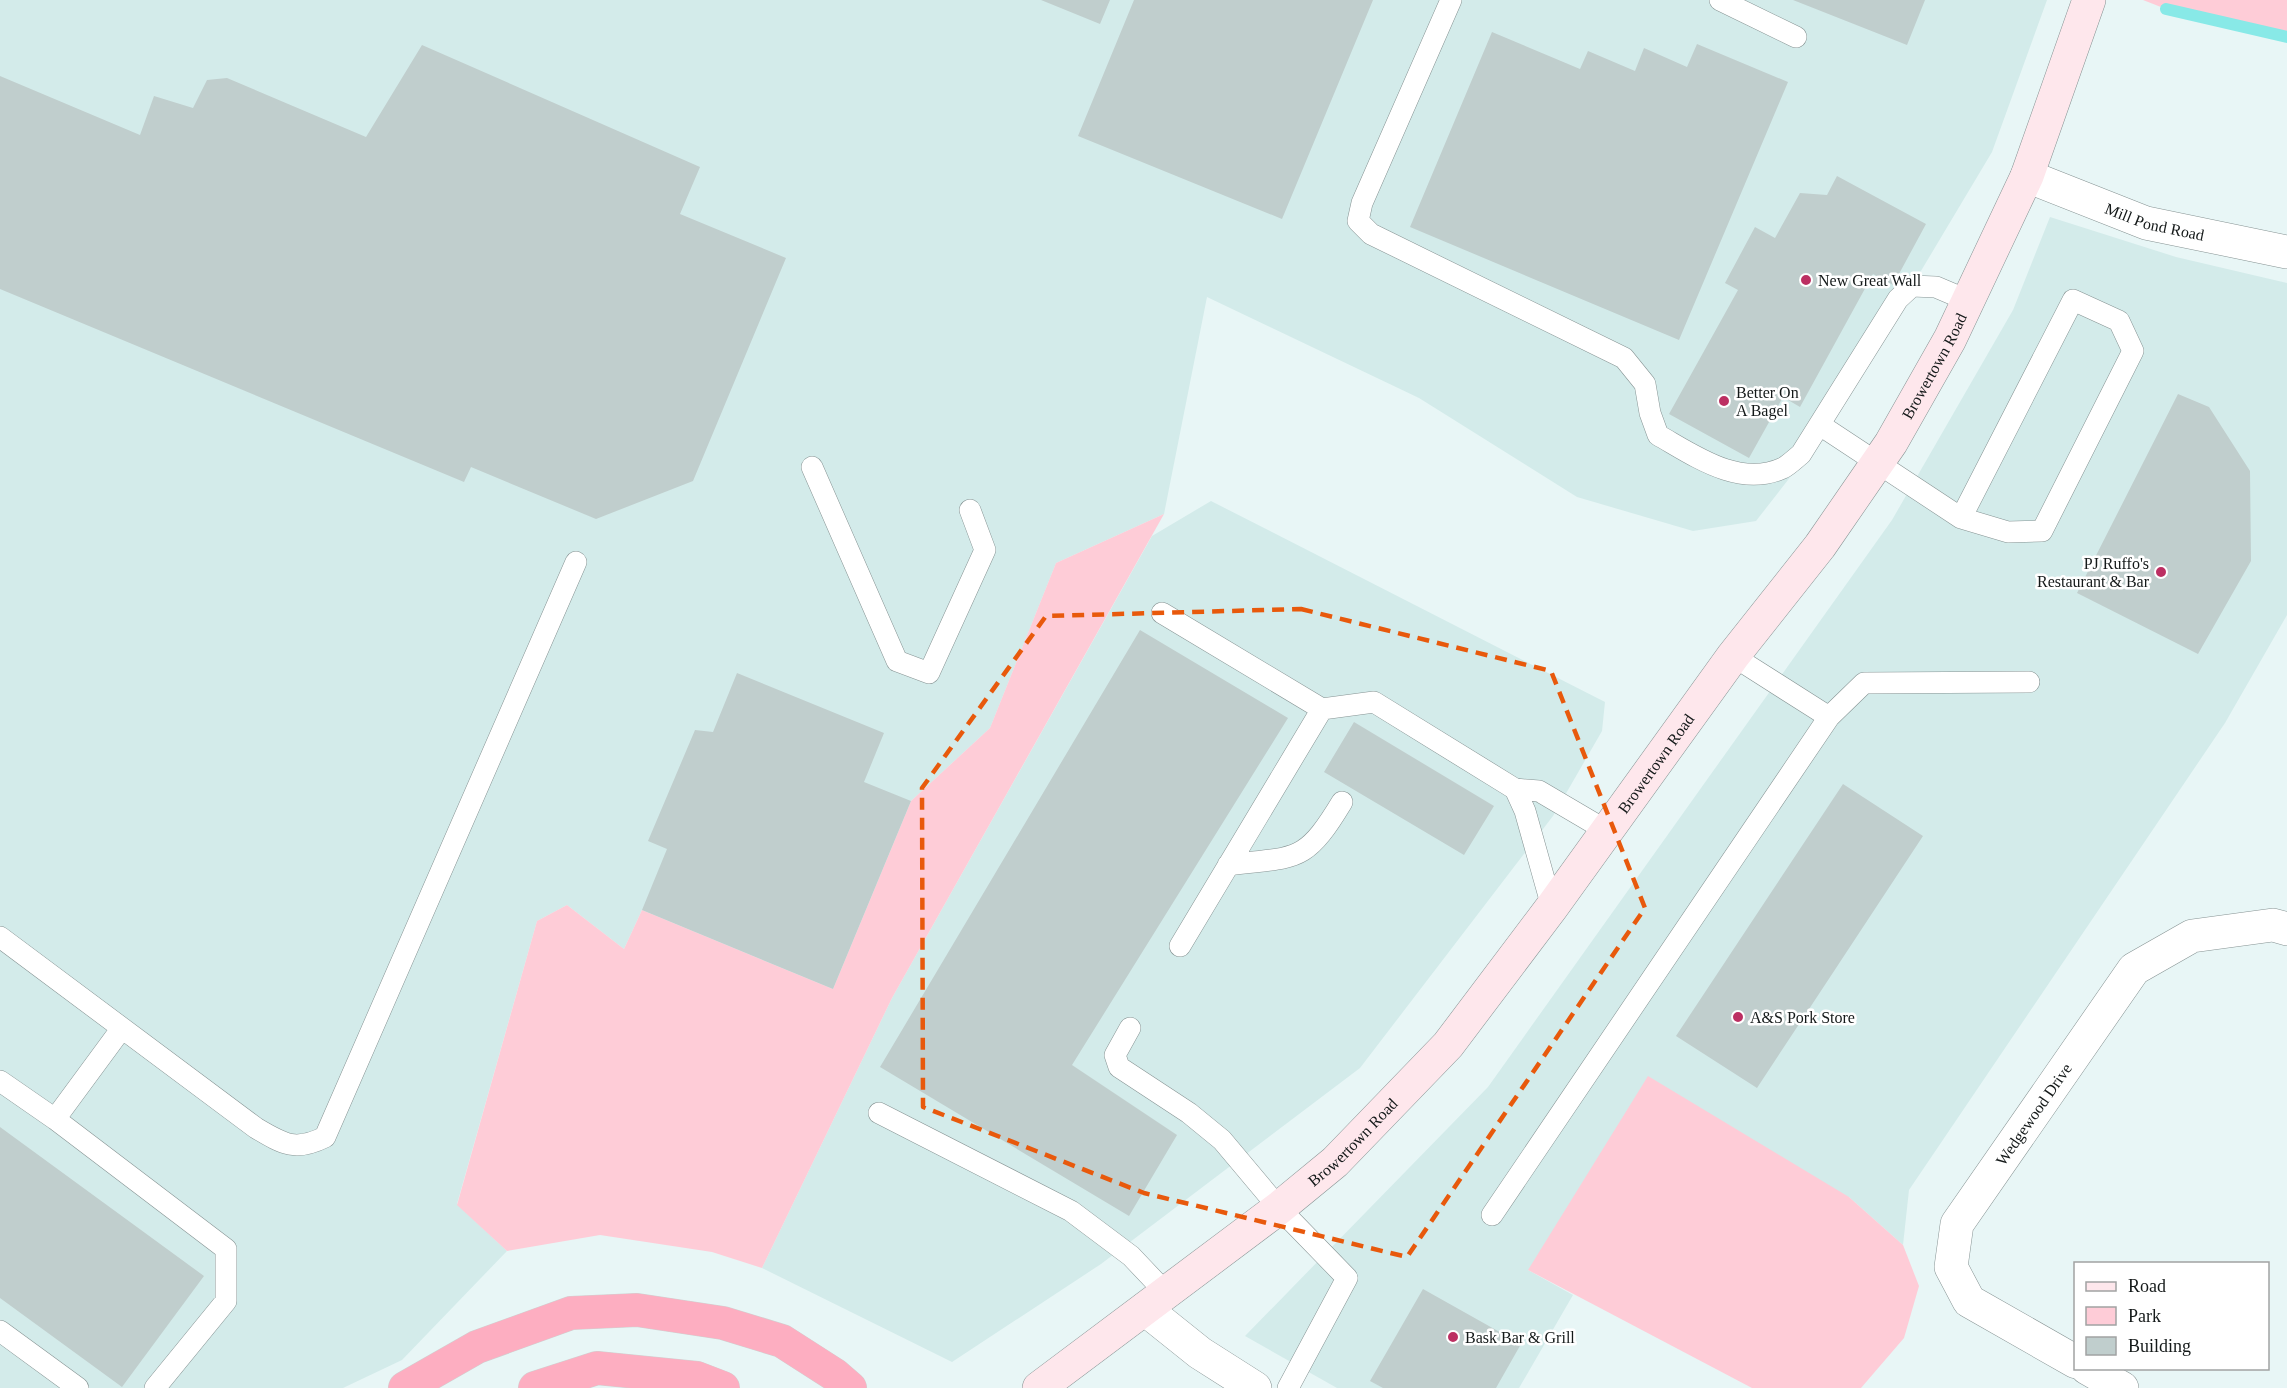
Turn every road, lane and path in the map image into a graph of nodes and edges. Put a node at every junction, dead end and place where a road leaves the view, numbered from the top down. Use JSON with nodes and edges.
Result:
{"nodes":[{"id":1,"x":1451,"y":0,"type":"edge"},
{"id":2,"x":1720,"y":0,"type":"edge"},
{"id":3,"x":2089,"y":0,"type":"edge"},
{"id":4,"x":1796,"y":37,"type":"dead end"},
{"id":5,"x":2027,"y":176,"type":"junction"},
{"id":6,"x":2287,"y":252,"type":"edge"},
{"id":7,"x":1969,"y":301,"type":"junction"},
{"id":8,"x":1820,"y":425,"type":"junction"},
{"id":9,"x":1878,"y":463,"type":"junction"},
{"id":10,"x":812,"y":467,"type":"dead end"},
{"id":11,"x":970,"y":510,"type":"dead end"},
{"id":12,"x":1961,"y":518,"type":"junction"},
{"id":13,"x":576,"y":562,"type":"dead end"},
{"id":14,"x":1162,"y":613,"type":"dead end"},
{"id":15,"x":1733,"y":656,"type":"junction"},
{"id":16,"x":2030,"y":682,"type":"dead end"},
{"id":17,"x":1322,"y":709,"type":"junction"},
{"id":18,"x":1829,"y":717,"type":"junction"},
{"id":19,"x":1515,"y":789,"type":"junction"},
{"id":20,"x":1342,"y":802,"type":"dead end"},
{"id":21,"x":1607,"y":831,"type":"junction"},
{"id":22,"x":1228,"y":865,"type":"junction"},
{"id":23,"x":1552,"y":907,"type":"junction"},
{"id":24,"x":2287,"y":929,"type":"edge"},
{"id":25,"x":0,"y":937,"type":"edge"},
{"id":26,"x":1180,"y":946,"type":"dead end"},
{"id":27,"x":122,"y":1028,"type":"junction"},
{"id":28,"x":1130,"y":1028,"type":"dead end"},
{"id":29,"x":0,"y":1081,"type":"edge"},
{"id":30,"x":879,"y":1113,"type":"dead end"},
{"id":31,"x":55,"y":1119,"type":"junction"},
{"id":32,"x":1279,"y":1208,"type":"junction"},
{"id":33,"x":1492,"y":1215,"type":"dead end"},
{"id":34,"x":1156,"y":1301,"type":"junction"},
{"id":35,"x":0,"y":1331,"type":"edge"},
{"id":36,"x":2074,"y":1361,"type":"edge"},
{"id":37,"x":2090,"y":1370,"type":"edge"},
{"id":38,"x":78,"y":1388,"type":"edge"},
{"id":39,"x":156,"y":1388,"type":"edge"},
{"id":40,"x":405,"y":1388,"type":"edge"},
{"id":41,"x":535,"y":1388,"type":"edge"},
{"id":42,"x":723,"y":1388,"type":"edge"},
{"id":43,"x":850,"y":1388,"type":"edge"},
{"id":44,"x":1039,"y":1388,"type":"edge"},
{"id":45,"x":1255,"y":1388,"type":"edge"},
{"id":46,"x":1288,"y":1388,"type":"edge"},
{"id":47,"x":2122,"y":1388,"type":"edge"}],
"edges":[{"from":1,"to":8,"type":"lane"},
{"from":2,"to":4,"type":"lane"},
{"from":3,"to":5,"type":"street","name":"Browertown Road"},
{"from":5,"to":6,"type":"street","name":"Mill Pond Road"},
{"from":5,"to":7,"type":"street","name":"Browertown Road"},
{"from":7,"to":8,"type":"lane"},
{"from":7,"to":9,"type":"street","name":"Browertown Road"},
{"from":8,"to":9,"type":"lane"},
{"from":9,"to":12,"type":"lane"},
{"from":9,"to":15,"type":"street","name":"Browertown Road"},
{"from":10,"to":11,"type":"lane"},
{"from":12,"to":12,"type":"lane"},
{"from":13,"to":27,"type":"lane"},
{"from":14,"to":17,"type":"lane"},
{"from":15,"to":18,"type":"lane"},
{"from":15,"to":21,"type":"street","name":"Browertown Road"},
{"from":16,"to":18,"type":"lane"},
{"from":17,"to":19,"type":"lane"},
{"from":17,"to":22,"type":"lane"},
{"from":18,"to":33,"type":"lane"},
{"from":19,"to":21,"type":"lane"},
{"from":19,"to":23,"type":"lane"},
{"from":20,"to":22,"type":"lane"},
{"from":21,"to":23,"type":"street","name":"Browertown Road"},
{"from":22,"to":26,"type":"lane"},
{"from":23,"to":32,"type":"street","name":"Browertown Road"},
{"from":24,"to":36,"type":"street","name":"Wedgewood Drive"},
{"from":25,"to":27,"type":"lane"},
{"from":27,"to":31,"type":"lane"},
{"from":28,"to":32,"type":"lane"},
{"from":29,"to":31,"type":"lane"},
{"from":30,"to":34,"type":"lane"},
{"from":31,"to":39,"type":"lane"},
{"from":32,"to":34,"type":"street","name":"Browertown Road"},
{"from":32,"to":46,"type":"lane"},
{"from":34,"to":44,"type":"street","name":"Browertown Road"},
{"from":34,"to":45,"type":"street"},
{"from":35,"to":38,"type":"lane"},
{"from":37,"to":47,"type":"street"},
{"from":40,"to":43,"type":"highway"},
{"from":41,"to":42,"type":"highway"}]}
